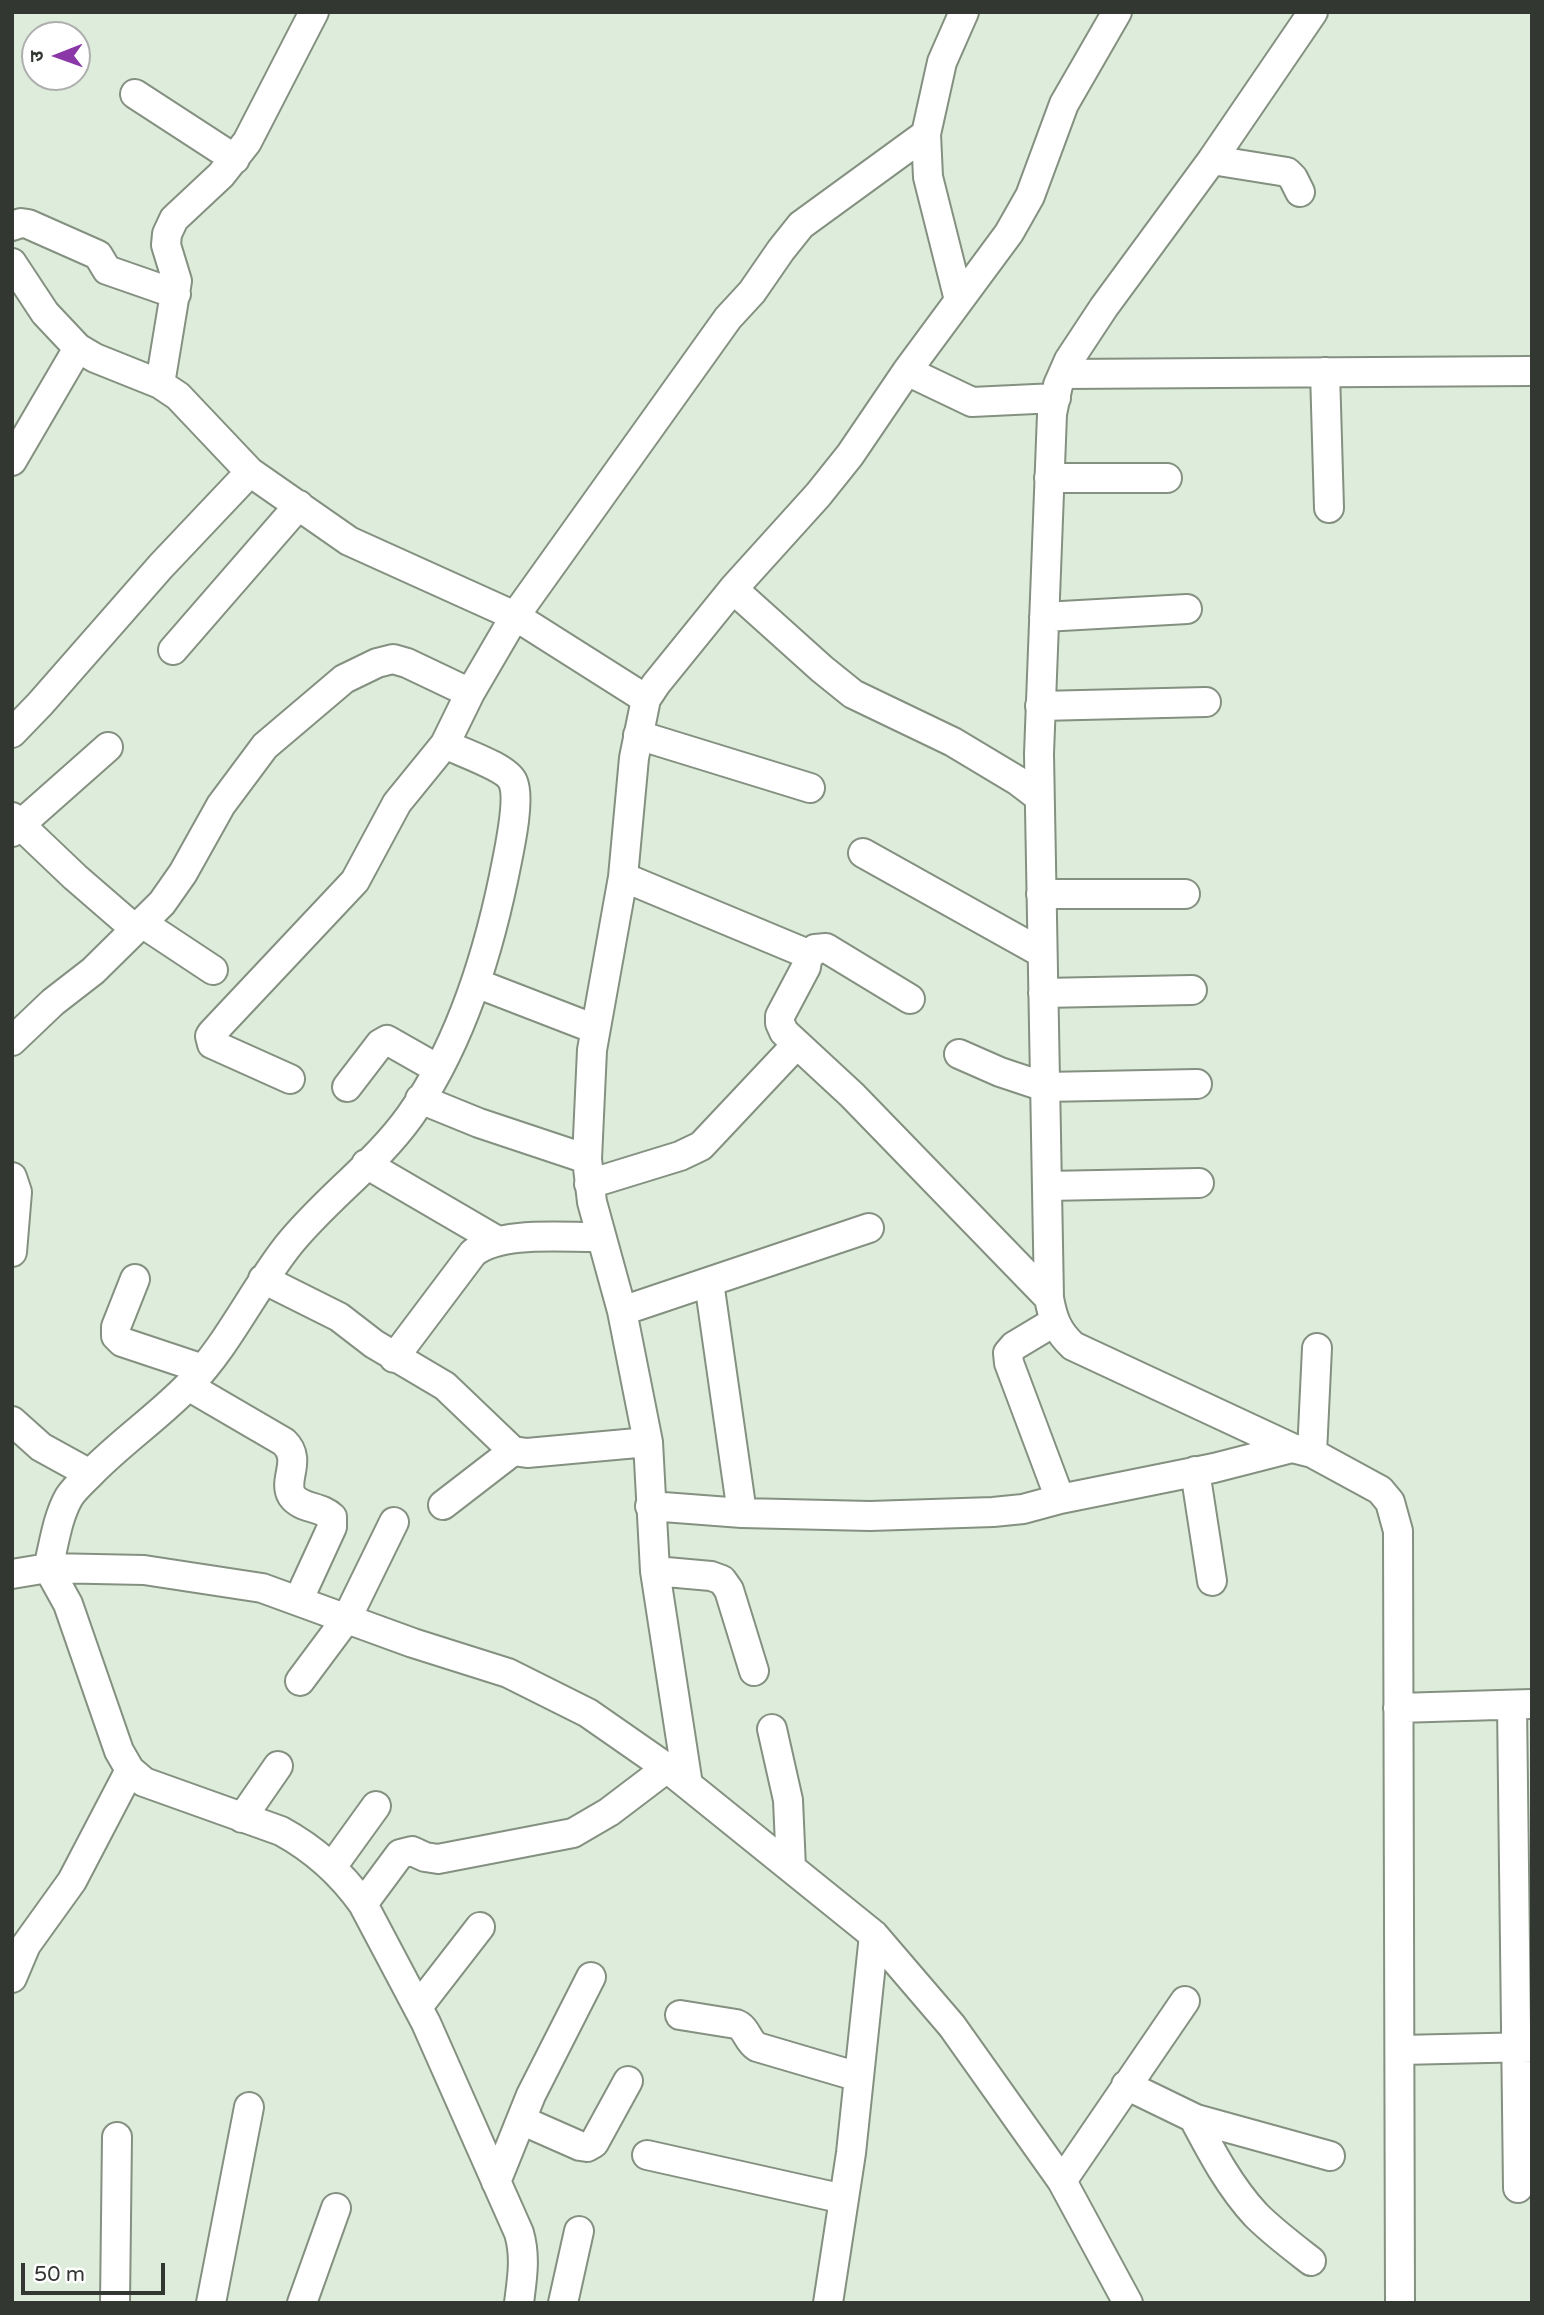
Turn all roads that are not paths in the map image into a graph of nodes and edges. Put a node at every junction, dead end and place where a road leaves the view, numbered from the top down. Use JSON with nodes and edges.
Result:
{"nodes":[{"id":1,"x":314,"y":12,"type":"edge"},
{"id":2,"x":964,"y":12,"type":"edge"},
{"id":3,"x":1117,"y":12,"type":"edge"},
{"id":4,"x":1313,"y":12,"type":"edge"},
{"id":5,"x":135,"y":94,"type":"dead end"},
{"id":6,"x":926,"y":134,"type":"junction"},
{"id":7,"x":235,"y":159,"type":"junction"},
{"id":8,"x":1212,"y":160,"type":"junction"},
{"id":9,"x":1300,"y":192,"type":"dead end"},
{"id":10,"x":12,"y":226,"type":"edge"},
{"id":11,"x":12,"y":263,"type":"edge"},
{"id":12,"x":176,"y":293,"type":"junction"},
{"id":13,"x":959,"y":300,"type":"junction"},
{"id":14,"x":78,"y":348,"type":"junction"},
{"id":15,"x":907,"y":371,"type":"junction"},
{"id":16,"x":1532,"y":371,"type":"edge"},
{"id":17,"x":1325,"y":372,"type":"junction"},
{"id":18,"x":160,"y":384,"type":"junction"},
{"id":19,"x":1060,"y":386,"type":"junction"},
{"id":20,"x":12,"y":461,"type":"edge"},
{"id":21,"x":250,"y":472,"type":"junction"},
{"id":22,"x":1049,"y":478,"type":"junction"},
{"id":23,"x":1167,"y":478,"type":"dead end"},
{"id":24,"x":299,"y":505,"type":"junction"},
{"id":25,"x":1329,"y":508,"type":"dead end"},
{"id":26,"x":733,"y":589,"type":"junction"},
{"id":27,"x":1187,"y":609,"type":"dead end"},
{"id":28,"x":515,"y":617,"type":"junction"},
{"id":29,"x":1044,"y":617,"type":"junction"},
{"id":30,"x":173,"y":650,"type":"dead end"},
{"id":31,"x":470,"y":693,"type":"junction"},
{"id":32,"x":646,"y":699,"type":"junction"},
{"id":33,"x":1206,"y":702,"type":"dead end"},
{"id":34,"x":1040,"y":706,"type":"junction"},
{"id":35,"x":12,"y":733,"type":"edge"},
{"id":36,"x":638,"y":735,"type":"junction"},
{"id":37,"x":444,"y":744,"type":"junction"},
{"id":38,"x":108,"y":747,"type":"dead end"},
{"id":39,"x":810,"y":788,"type":"dead end"},
{"id":40,"x":1039,"y":797,"type":"junction"},
{"id":41,"x":15,"y":824,"type":"edge"},
{"id":42,"x":863,"y":853,"type":"dead end"},
{"id":43,"x":623,"y":877,"type":"junction"},
{"id":44,"x":1041,"y":894,"type":"junction"},
{"id":45,"x":1185,"y":894,"type":"dead end"},
{"id":46,"x":139,"y":926,"type":"junction"},
{"id":47,"x":1042,"y":953,"type":"junction"},
{"id":48,"x":807,"y":959,"type":"junction"},
{"id":49,"x":213,"y":970,"type":"dead end"},
{"id":50,"x":476,"y":984,"type":"junction"},
{"id":51,"x":1192,"y":990,"type":"dead end"},
{"id":52,"x":1043,"y":993,"type":"junction"},
{"id":53,"x":910,"y":999,"type":"dead end"},
{"id":54,"x":595,"y":1029,"type":"junction"},
{"id":55,"x":12,"y":1041,"type":"edge"},
{"id":56,"x":797,"y":1044,"type":"junction"},
{"id":57,"x":959,"y":1054,"type":"dead end"},
{"id":58,"x":438,"y":1069,"type":"junction"},
{"id":59,"x":290,"y":1079,"type":"dead end"},
{"id":60,"x":1197,"y":1084,"type":"dead end"},
{"id":61,"x":347,"y":1087,"type":"dead end"},
{"id":62,"x":1045,"y":1087,"type":"junction"},
{"id":63,"x":420,"y":1099,"type":"junction"},
{"id":64,"x":366,"y":1164,"type":"junction"},
{"id":65,"x":588,"y":1172,"type":"junction"},
{"id":66,"x":12,"y":1177,"type":"edge"},
{"id":67,"x":1199,"y":1183,"type":"dead end"},
{"id":68,"x":1047,"y":1186,"type":"junction"},
{"id":69,"x":869,"y":1228,"type":"dead end"},
{"id":70,"x":601,"y":1237,"type":"junction"},
{"id":71,"x":498,"y":1241,"type":"junction"},
{"id":72,"x":12,"y":1252,"type":"edge"},
{"id":73,"x":135,"y":1279,"type":"dead end"},
{"id":74,"x":263,"y":1279,"type":"junction"},
{"id":75,"x":709,"y":1282,"type":"junction"},
{"id":76,"x":1051,"y":1310,"type":"junction"},
{"id":77,"x":622,"y":1311,"type":"junction"},
{"id":78,"x":1317,"y":1348,"type":"dead end"},
{"id":79,"x":394,"y":1358,"type":"junction"},
{"id":80,"x":195,"y":1378,"type":"junction"},
{"id":81,"x":12,"y":1421,"type":"edge"},
{"id":82,"x":648,"y":1442,"type":"junction"},
{"id":83,"x":1302,"y":1450,"type":"junction"},
{"id":84,"x":513,"y":1451,"type":"junction"},
{"id":85,"x":1195,"y":1471,"type":"junction"},
{"id":86,"x":90,"y":1474,"type":"junction"},
{"id":87,"x":1060,"y":1499,"type":"junction"},
{"id":88,"x":443,"y":1505,"type":"dead end"},
{"id":89,"x":650,"y":1507,"type":"junction"},
{"id":90,"x":742,"y":1513,"type":"junction"},
{"id":91,"x":394,"y":1522,"type":"dead end"},
{"id":92,"x":48,"y":1568,"type":"junction"},
{"id":93,"x":655,"y":1571,"type":"junction"},
{"id":94,"x":12,"y":1574,"type":"edge"},
{"id":95,"x":1212,"y":1581,"type":"dead end"},
{"id":96,"x":298,"y":1601,"type":"junction"},
{"id":97,"x":347,"y":1618,"type":"junction"},
{"id":98,"x":754,"y":1671,"type":"dead end"},
{"id":99,"x":300,"y":1681,"type":"dead end"},
{"id":100,"x":1522,"y":1704,"type":"edge"},
{"id":101,"x":1398,"y":1708,"type":"junction"},
{"id":102,"x":772,"y":1729,"type":"dead end"},
{"id":103,"x":278,"y":1766,"type":"dead end"},
{"id":104,"x":130,"y":1770,"type":"junction"},
{"id":105,"x":678,"y":1777,"type":"junction"},
{"id":106,"x":376,"y":1806,"type":"dead end"},
{"id":107,"x":242,"y":1818,"type":"junction"},
{"id":108,"x":332,"y":1867,"type":"junction"},
{"id":109,"x":791,"y":1868,"type":"junction"},
{"id":110,"x":363,"y":1903,"type":"junction"},
{"id":111,"x":480,"y":1927,"type":"dead end"},
{"id":112,"x":873,"y":1935,"type":"junction"},
{"id":113,"x":1523,"y":1954,"type":"edge"},
{"id":114,"x":591,"y":1977,"type":"dead end"},
{"id":115,"x":12,"y":1978,"type":"edge"},
{"id":116,"x":1185,"y":2001,"type":"dead end"},
{"id":117,"x":418,"y":2007,"type":"junction"},
{"id":118,"x":680,"y":2015,"type":"dead end"},
{"id":119,"x":1524,"y":2047,"type":"edge"},
{"id":120,"x":1400,"y":2050,"type":"junction"},
{"id":121,"x":859,"y":2077,"type":"junction"},
{"id":122,"x":628,"y":2081,"type":"dead end"},
{"id":123,"x":1126,"y":2085,"type":"junction"},
{"id":124,"x":249,"y":2108,"type":"dead end"},
{"id":125,"x":1194,"y":2119,"type":"junction"},
{"id":126,"x":521,"y":2120,"type":"junction"},
{"id":127,"x":117,"y":2137,"type":"dead end"},
{"id":128,"x":648,"y":2155,"type":"dead end"},
{"id":129,"x":1330,"y":2156,"type":"dead end"},
{"id":130,"x":1062,"y":2181,"type":"junction"},
{"id":131,"x":496,"y":2182,"type":"junction"},
{"id":132,"x":1518,"y":2188,"type":"dead end"},
{"id":133,"x":844,"y":2199,"type":"junction"},
{"id":134,"x":336,"y":2208,"type":"dead end"},
{"id":135,"x":579,"y":2231,"type":"dead end"},
{"id":136,"x":1311,"y":2262,"type":"dead end"},
{"id":137,"x":115,"y":2303,"type":"edge"},
{"id":138,"x":211,"y":2303,"type":"edge"},
{"id":139,"x":302,"y":2303,"type":"edge"},
{"id":140,"x":519,"y":2303,"type":"edge"},
{"id":141,"x":563,"y":2303,"type":"edge"},
{"id":142,"x":828,"y":2303,"type":"edge"},
{"id":143,"x":1128,"y":2303,"type":"edge"},
{"id":144,"x":1400,"y":2303,"type":"edge"}],
"edges":[{"from":1,"to":7,"type":"street"},
{"from":2,"to":6,"type":"street"},
{"from":3,"to":13,"type":"street"},
{"from":4,"to":8,"type":"street"},
{"from":5,"to":7,"type":"street"},
{"from":6,"to":13,"type":"street"},
{"from":6,"to":28,"type":"street"},
{"from":7,"to":12,"type":"street"},
{"from":8,"to":9,"type":"street"},
{"from":8,"to":19,"type":"street"},
{"from":10,"to":12,"type":"street"},
{"from":11,"to":14,"type":"street"},
{"from":12,"to":18,"type":"street"},
{"from":13,"to":15,"type":"street"},
{"from":14,"to":18,"type":"street"},
{"from":14,"to":20,"type":"street"},
{"from":15,"to":19,"type":"street"},
{"from":15,"to":26,"type":"street"},
{"from":16,"to":17,"type":"street"},
{"from":17,"to":19,"type":"street"},
{"from":17,"to":25,"type":"street"},
{"from":18,"to":21,"type":"street"},
{"from":19,"to":22,"type":"street"},
{"from":21,"to":24,"type":"street"},
{"from":21,"to":35,"type":"street"},
{"from":22,"to":23,"type":"street"},
{"from":22,"to":29,"type":"street"},
{"from":24,"to":28,"type":"street"},
{"from":24,"to":30,"type":"street"},
{"from":26,"to":32,"type":"street"},
{"from":26,"to":40,"type":"street"},
{"from":27,"to":29,"type":"street"},
{"from":28,"to":31,"type":"street"},
{"from":28,"to":32,"type":"street"},
{"from":29,"to":34,"type":"street"},
{"from":31,"to":37,"type":"street"},
{"from":31,"to":46,"type":"street"},
{"from":32,"to":36,"type":"street"},
{"from":33,"to":34,"type":"street"},
{"from":34,"to":40,"type":"street"},
{"from":36,"to":39,"type":"street"},
{"from":36,"to":43,"type":"street"},
{"from":37,"to":50,"type":"street"},
{"from":37,"to":59,"type":"street"},
{"from":38,"to":41,"type":"street"},
{"from":40,"to":44,"type":"street"},
{"from":41,"to":46,"type":"street"},
{"from":42,"to":47,"type":"street"},
{"from":43,"to":48,"type":"street"},
{"from":43,"to":54,"type":"street"},
{"from":44,"to":45,"type":"street"},
{"from":44,"to":47,"type":"street"},
{"from":46,"to":49,"type":"street"},
{"from":46,"to":55,"type":"street"},
{"from":47,"to":52,"type":"street"},
{"from":48,"to":53,"type":"street"},
{"from":48,"to":56,"type":"street"},
{"from":50,"to":54,"type":"street"},
{"from":50,"to":58,"type":"street"},
{"from":51,"to":52,"type":"street"},
{"from":52,"to":62,"type":"street"},
{"from":54,"to":65,"type":"street"},
{"from":56,"to":65,"type":"street"},
{"from":56,"to":76,"type":"street"},
{"from":57,"to":62,"type":"street"},
{"from":58,"to":61,"type":"street"},
{"from":58,"to":63,"type":"street"},
{"from":60,"to":62,"type":"street"},
{"from":62,"to":68,"type":"street"},
{"from":63,"to":64,"type":"street"},
{"from":63,"to":65,"type":"street"},
{"from":64,"to":71,"type":"street"},
{"from":64,"to":74,"type":"street"},
{"from":65,"to":70,"type":"street"},
{"from":66,"to":72,"type":"street"},
{"from":67,"to":68,"type":"street"},
{"from":68,"to":76,"type":"street"},
{"from":69,"to":75,"type":"street"},
{"from":70,"to":71,"type":"street"},
{"from":70,"to":77,"type":"street"},
{"from":71,"to":79,"type":"street"},
{"from":73,"to":80,"type":"street"},
{"from":74,"to":79,"type":"street"},
{"from":74,"to":80,"type":"street"},
{"from":75,"to":77,"type":"street"},
{"from":75,"to":90,"type":"street"},
{"from":76,"to":83,"type":"street"},
{"from":76,"to":87,"type":"street"},
{"from":77,"to":82,"type":"street"},
{"from":78,"to":83,"type":"street"},
{"from":79,"to":84,"type":"street"},
{"from":80,"to":86,"type":"street"},
{"from":80,"to":96,"type":"street"},
{"from":81,"to":86,"type":"street"},
{"from":82,"to":84,"type":"street"},
{"from":82,"to":89,"type":"street"},
{"from":83,"to":85,"type":"street"},
{"from":83,"to":101,"type":"street"},
{"from":84,"to":88,"type":"street"},
{"from":85,"to":87,"type":"street"},
{"from":85,"to":95,"type":"street"},
{"from":86,"to":92,"type":"street"},
{"from":87,"to":90,"type":"street"},
{"from":89,"to":90,"type":"street"},
{"from":89,"to":93,"type":"street"},
{"from":91,"to":97,"type":"street"},
{"from":92,"to":94,"type":"street"},
{"from":92,"to":96,"type":"street"},
{"from":92,"to":104,"type":"street"},
{"from":93,"to":98,"type":"street"},
{"from":93,"to":105,"type":"street"},
{"from":96,"to":97,"type":"street"},
{"from":97,"to":99,"type":"street"},
{"from":97,"to":105,"type":"street"},
{"from":100,"to":101,"type":"street"},
{"from":100,"to":113,"type":"street"},
{"from":101,"to":120,"type":"street"},
{"from":102,"to":109,"type":"street"},
{"from":103,"to":107,"type":"street"},
{"from":104,"to":107,"type":"street"},
{"from":104,"to":115,"type":"street"},
{"from":105,"to":109,"type":"street"},
{"from":105,"to":110,"type":"street"},
{"from":106,"to":108,"type":"street"},
{"from":107,"to":108,"type":"street"},
{"from":108,"to":110,"type":"street"},
{"from":109,"to":112,"type":"street"},
{"from":110,"to":117,"type":"street"},
{"from":111,"to":117,"type":"street"},
{"from":112,"to":121,"type":"street"},
{"from":112,"to":130,"type":"street"},
{"from":113,"to":119,"type":"street"},
{"from":114,"to":126,"type":"street"},
{"from":116,"to":123,"type":"street"},
{"from":117,"to":131,"type":"street"},
{"from":118,"to":121,"type":"street"},
{"from":119,"to":120,"type":"street"},
{"from":119,"to":132,"type":"street"},
{"from":120,"to":144,"type":"street"},
{"from":121,"to":133,"type":"street"},
{"from":122,"to":126,"type":"street"},
{"from":123,"to":125,"type":"street"},
{"from":123,"to":130,"type":"street"},
{"from":124,"to":138,"type":"street"},
{"from":125,"to":129,"type":"street"},
{"from":125,"to":136,"type":"street"},
{"from":126,"to":131,"type":"street"},
{"from":127,"to":137,"type":"street"},
{"from":128,"to":133,"type":"street"},
{"from":130,"to":143,"type":"street"},
{"from":131,"to":140,"type":"street"},
{"from":133,"to":142,"type":"street"},
{"from":134,"to":139,"type":"street"},
{"from":135,"to":141,"type":"street"}]}
